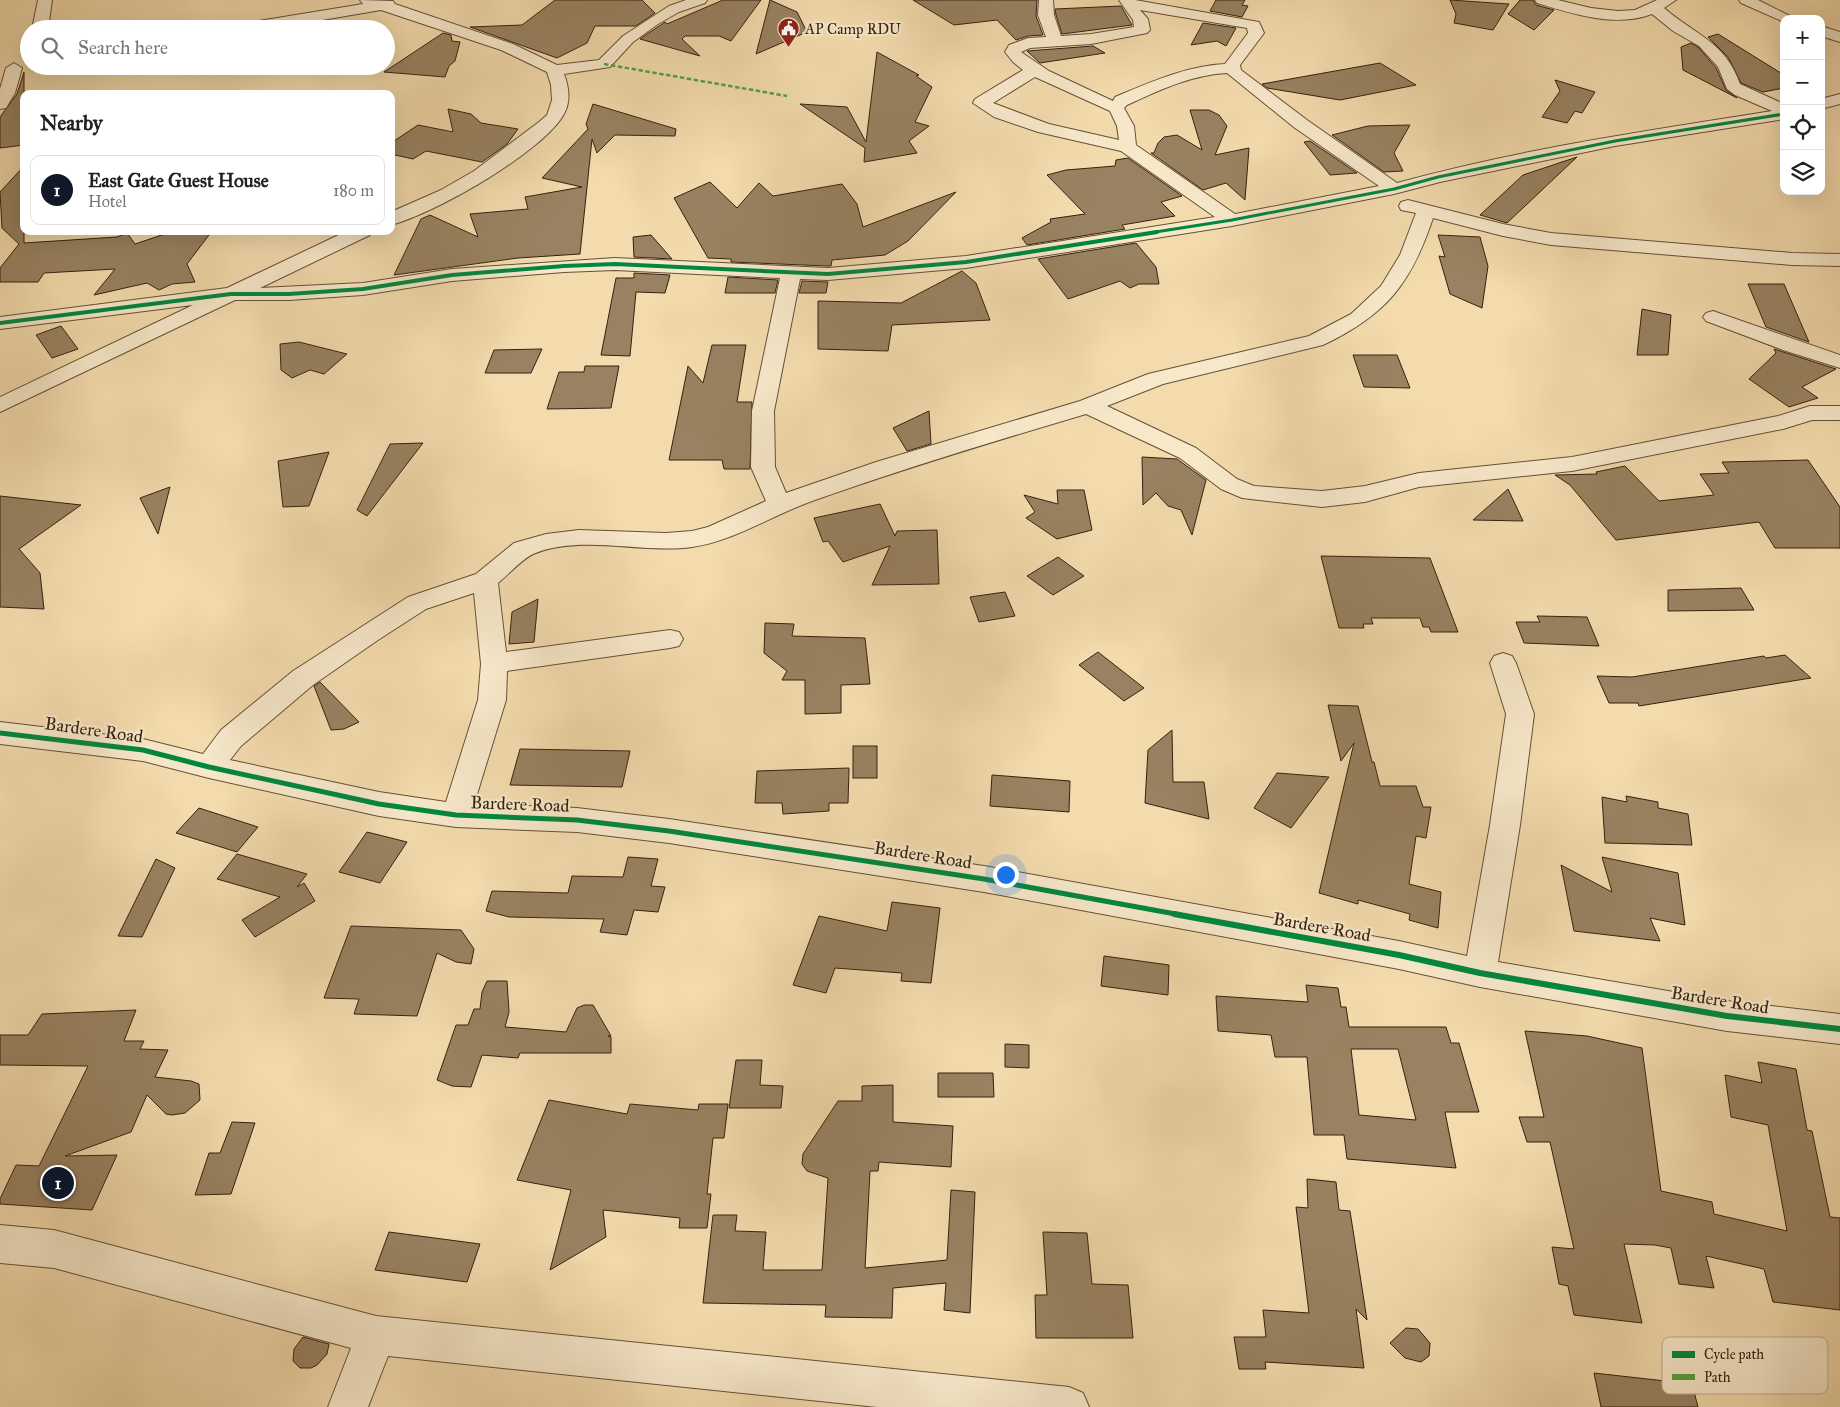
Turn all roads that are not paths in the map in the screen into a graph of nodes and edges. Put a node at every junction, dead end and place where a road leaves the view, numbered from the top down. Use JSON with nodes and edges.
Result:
{"nodes":[{"id":1,"x":45,"y":0,"type":"edge"},
{"id":2,"x":367,"y":0,"type":"edge"},
{"id":3,"x":414,"y":0,"type":"edge"},
{"id":4,"x":700,"y":0,"type":"edge"},
{"id":5,"x":1046,"y":0,"type":"edge"},
{"id":6,"x":1542,"y":0,"type":"edge"},
{"id":7,"x":1670,"y":0,"type":"edge"},
{"id":8,"x":1746,"y":0,"type":"edge"},
{"id":9,"x":1126,"y":1,"type":"edge"},
{"id":10,"x":385,"y":5,"type":"junction"},
{"id":11,"x":1652,"y":6,"type":"junction"},
{"id":12,"x":1780,"y":15,"type":"edge"},
{"id":13,"x":42,"y":20,"type":"edge"},
{"id":14,"x":295,"y":20,"type":"edge"},
{"id":15,"x":1825,"y":33,"type":"edge"},
{"id":16,"x":1840,"y":37,"type":"edge"},
{"id":17,"x":1055,"y":41,"type":"junction"},
{"id":18,"x":14,"y":68,"type":"edge"},
{"id":19,"x":1233,"y":68,"type":"junction"},
{"id":20,"x":554,"y":70,"type":"junction"},
{"id":21,"x":1034,"y":70,"type":"junction"},
{"id":22,"x":1840,"y":99,"type":"edge"},
{"id":23,"x":1825,"y":103,"type":"edge"},
{"id":24,"x":0,"y":104,"type":"edge"},
{"id":25,"x":1116,"y":108,"type":"junction"},
{"id":26,"x":1780,"y":110,"type":"edge"},
{"id":27,"x":1780,"y":113,"type":"edge"},
{"id":28,"x":1127,"y":147,"type":"junction"},
{"id":29,"x":1394,"y":189,"type":"junction"},
{"id":30,"x":1360,"y":196,"type":"junction"},
{"id":31,"x":1426,"y":210,"type":"junction"},
{"id":32,"x":395,"y":217,"type":"edge"},
{"id":33,"x":1232,"y":220,"type":"junction"},
{"id":34,"x":355,"y":235,"type":"edge"},
{"id":35,"x":1840,"y":260,"type":"edge"},
{"id":36,"x":791,"y":274,"type":"junction"},
{"id":37,"x":231,"y":294,"type":"junction"},
{"id":38,"x":1713,"y":317,"type":"dead end"},
{"id":39,"x":0,"y":323,"type":"edge"},
{"id":40,"x":1840,"y":362,"type":"edge"},
{"id":41,"x":0,"y":405,"type":"edge"},
{"id":42,"x":1088,"y":406,"type":"junction"},
{"id":43,"x":1840,"y":413,"type":"edge"},
{"id":44,"x":779,"y":504,"type":"junction"},
{"id":45,"x":485,"y":580,"type":"junction"},
{"id":46,"x":670,"y":639,"type":"dead end"},
{"id":47,"x":1502,"y":663,"type":"dead end"},
{"id":48,"x":494,"y":664,"type":"junction"},
{"id":49,"x":0,"y":733,"type":"edge"},
{"id":50,"x":209,"y":767,"type":"junction"},
{"id":51,"x":456,"y":815,"type":"junction"},
{"id":52,"x":1480,"y":973,"type":"junction"},
{"id":53,"x":1840,"y":1029,"type":"edge"},
{"id":54,"x":0,"y":1244,"type":"edge"},
{"id":55,"x":376,"y":1335,"type":"junction"},
{"id":56,"x":348,"y":1407,"type":"edge"},
{"id":57,"x":1069,"y":1407,"type":"edge"}],
"edges":[{"from":1,"to":13,"type":"street"},
{"from":2,"to":10,"type":"street"},
{"from":3,"to":10,"type":"street"},
{"from":4,"to":20,"type":"street"},
{"from":5,"to":17,"type":"street"},
{"from":6,"to":11,"type":"street"},
{"from":7,"to":11,"type":"street"},
{"from":8,"to":12,"type":"street"},
{"from":9,"to":17,"type":"street"},
{"from":9,"to":19,"type":"street"},
{"from":10,"to":14,"type":"street"},
{"from":10,"to":20,"type":"street"},
{"from":11,"to":26,"type":"street"},
{"from":15,"to":16,"type":"street"},
{"from":17,"to":21,"type":"street"},
{"from":18,"to":24,"type":"street"},
{"from":19,"to":25,"type":"street"},
{"from":19,"to":29,"type":"street"},
{"from":20,"to":32,"type":"street"},
{"from":21,"to":25,"type":"street"},
{"from":21,"to":28,"type":"street"},
{"from":22,"to":23,"type":"street"},
{"from":25,"to":28,"type":"street"},
{"from":27,"to":29,"type":"street"},
{"from":28,"to":33,"type":"street"},
{"from":29,"to":30,"type":"street"},
{"from":30,"to":31,"type":"street"},
{"from":30,"to":33,"type":"street"},
{"from":31,"to":35,"type":"street"},
{"from":31,"to":42,"type":"street"},
{"from":33,"to":36,"type":"street"},
{"from":34,"to":37,"type":"street"},
{"from":36,"to":37,"type":"street"},
{"from":36,"to":44,"type":"street"},
{"from":37,"to":39,"type":"street"},
{"from":37,"to":41,"type":"street"},
{"from":38,"to":40,"type":"street"},
{"from":42,"to":43,"type":"street"},
{"from":42,"to":44,"type":"street"},
{"from":44,"to":45,"type":"street"},
{"from":45,"to":48,"type":"street"},
{"from":45,"to":50,"type":"street"},
{"from":46,"to":48,"type":"street"},
{"from":47,"to":52,"type":"street"},
{"from":48,"to":51,"type":"street"},
{"from":49,"to":50,"type":"street","name":"Bardere Road"},
{"from":50,"to":51,"type":"street","name":"Bardere Road"},
{"from":51,"to":52,"type":"street","name":"Bardere Road"},
{"from":52,"to":53,"type":"street","name":"Bardere Road"},
{"from":54,"to":55,"type":"street"},
{"from":55,"to":56,"type":"street"},
{"from":55,"to":57,"type":"street"}]}
